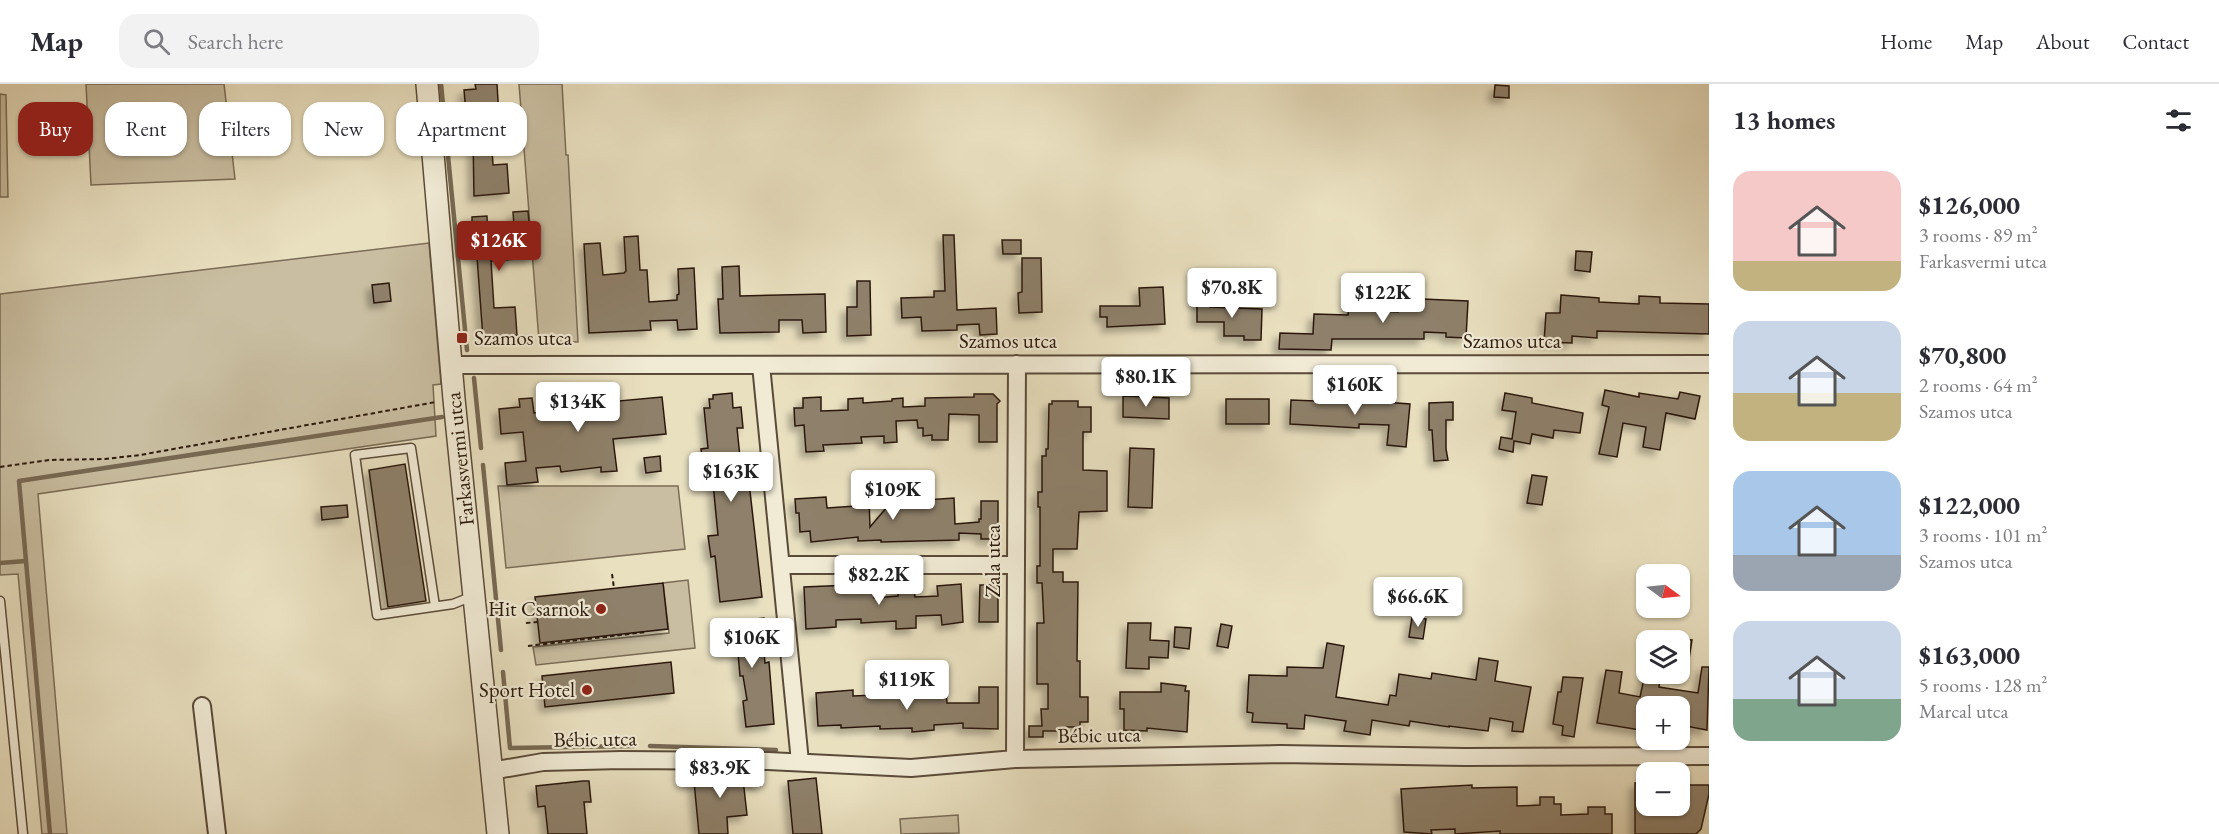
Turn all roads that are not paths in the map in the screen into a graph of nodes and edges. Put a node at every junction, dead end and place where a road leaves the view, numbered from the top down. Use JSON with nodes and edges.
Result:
{"nodes":[{"id":1,"x":427,"y":84,"type":"edge"},
{"id":2,"x":451,"y":364,"type":"junction"},
{"id":3,"x":1017,"y":364,"type":"junction"},
{"id":4,"x":1709,"y":364,"type":"edge"},
{"id":5,"x":761,"y":365,"type":"junction"},
{"id":6,"x":781,"y":565,"type":"junction"},
{"id":7,"x":1016,"y":565,"type":"junction"},
{"id":8,"x":473,"y":596,"type":"junction"},
{"id":9,"x":0,"y":601,"type":"edge"},
{"id":10,"x":435,"y":606,"type":"junction"},
{"id":11,"x":202,"y":706,"type":"dead end"},
{"id":12,"x":1709,"y":756,"type":"edge"},
{"id":13,"x":1015,"y":759,"type":"junction"},
{"id":14,"x":800,"y":762,"type":"junction"},
{"id":15,"x":490,"y":771,"type":"junction"},
{"id":16,"x":23,"y":834,"type":"edge"},
{"id":17,"x":217,"y":834,"type":"edge"},
{"id":18,"x":498,"y":834,"type":"edge"}],
"edges":[{"from":1,"to":2,"type":"street","name":"Farkasvermi utca"},
{"from":2,"to":5,"type":"street","name":"Szamos utca"},
{"from":2,"to":8,"type":"street","name":"Farkasvermi utca"},
{"from":3,"to":4,"type":"street","name":"Szamos utca"},
{"from":3,"to":5,"type":"street","name":"Szamos utca"},
{"from":3,"to":7,"type":"street","name":"Zala utca"},
{"from":5,"to":6,"type":"street"},
{"from":6,"to":7,"type":"street"},
{"from":6,"to":14,"type":"street"},
{"from":7,"to":13,"type":"street","name":"Zala utca"},
{"from":8,"to":10,"type":"lane"},
{"from":8,"to":15,"type":"street","name":"Farkasvermi utca"},
{"from":9,"to":16,"type":"lane"},
{"from":10,"to":10,"type":"lane"},
{"from":11,"to":17,"type":"street"},
{"from":12,"to":13,"type":"street","name":"Bébic utca"},
{"from":13,"to":14,"type":"street","name":"Bébic utca"},
{"from":14,"to":15,"type":"street","name":"Bébic utca"},
{"from":15,"to":18,"type":"street","name":"Farkasvermi utca"}]}
